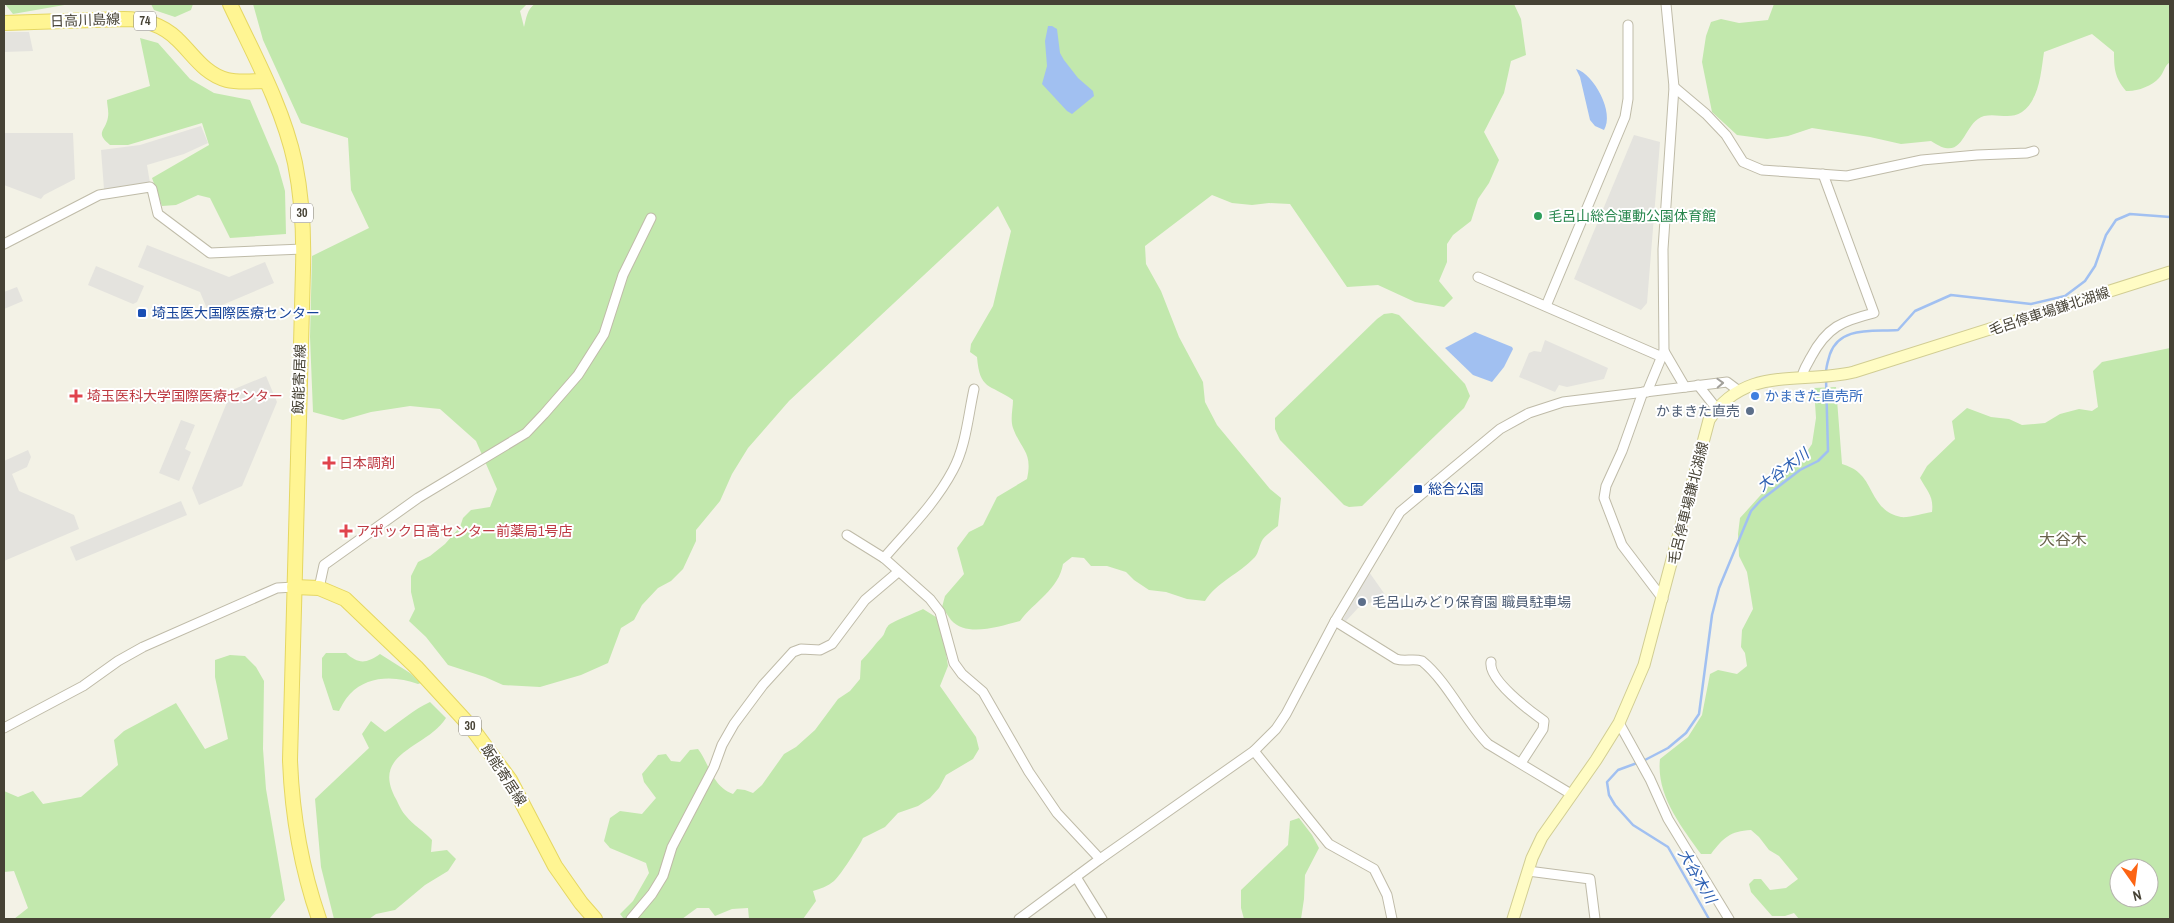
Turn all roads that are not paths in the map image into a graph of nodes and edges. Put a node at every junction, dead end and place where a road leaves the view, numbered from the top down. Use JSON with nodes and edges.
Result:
{"nodes":[{"id":1,"x":230,"y":4,"type":"edge"},
{"id":2,"x":1666,"y":4,"type":"edge"},
{"id":3,"x":4,"y":23,"type":"edge"},
{"id":4,"x":1628,"y":25,"type":"dead end"},
{"id":5,"x":266,"y":81,"type":"junction"},
{"id":6,"x":1674,"y":87,"type":"junction"},
{"id":7,"x":2034,"y":151,"type":"dead end"},
{"id":8,"x":1823,"y":174,"type":"junction"},
{"id":9,"x":651,"y":218,"type":"dead end"},
{"id":10,"x":4,"y":244,"type":"edge"},
{"id":11,"x":303,"y":249,"type":"junction"},
{"id":12,"x":2170,"y":272,"type":"edge"},
{"id":13,"x":1478,"y":277,"type":"dead end"},
{"id":14,"x":1546,"y":306,"type":"junction"},
{"id":15,"x":1663,"y":354,"type":"junction"},
{"id":16,"x":1802,"y":378,"type":"junction"},
{"id":17,"x":1698,"y":385,"type":"junction"},
{"id":18,"x":1685,"y":386,"type":"junction"},
{"id":19,"x":974,"y":389,"type":"dead end"},
{"id":20,"x":1739,"y":391,"type":"junction"},
{"id":21,"x":1645,"y":392,"type":"junction"},
{"id":22,"x":1717,"y":409,"type":"junction"},
{"id":23,"x":847,"y":535,"type":"dead end"},
{"id":24,"x":884,"y":558,"type":"junction"},
{"id":25,"x":898,"y":572,"type":"junction"},
{"id":26,"x":294,"y":587,"type":"junction"},
{"id":27,"x":319,"y":588,"type":"junction"},
{"id":28,"x":1663,"y":599,"type":"junction"},
{"id":29,"x":1335,"y":621,"type":"junction"},
{"id":30,"x":1492,"y":662,"type":"dead end"},
{"id":31,"x":1619,"y":723,"type":"junction"},
{"id":32,"x":4,"y":728,"type":"edge"},
{"id":33,"x":1254,"y":751,"type":"junction"},
{"id":34,"x":1521,"y":763,"type":"junction"},
{"id":35,"x":1571,"y":794,"type":"junction"},
{"id":36,"x":1100,"y":859,"type":"junction"},
{"id":37,"x":1528,"y":871,"type":"junction"},
{"id":38,"x":1076,"y":878,"type":"junction"},
{"id":39,"x":318,"y":919,"type":"edge"},
{"id":40,"x":595,"y":919,"type":"edge"},
{"id":41,"x":630,"y":919,"type":"edge"},
{"id":42,"x":1019,"y":919,"type":"edge"},
{"id":43,"x":1102,"y":919,"type":"edge"},
{"id":44,"x":1392,"y":919,"type":"edge"},
{"id":45,"x":1513,"y":919,"type":"edge"},
{"id":46,"x":1595,"y":919,"type":"edge"},
{"id":47,"x":1730,"y":919,"type":"edge"}],
"edges":[{"from":1,"to":5,"type":"main road","name":"飯能寄居線","number":"30"},
{"from":2,"to":6,"type":"street"},
{"from":3,"to":5,"type":"main road","name":"日高川島線","number":"74"},
{"from":4,"to":14,"type":"street"},
{"from":5,"to":11,"type":"main road","name":"飯能寄居線","number":"30"},
{"from":6,"to":8,"type":"street"},
{"from":6,"to":15,"type":"street"},
{"from":7,"to":8,"type":"street"},
{"from":8,"to":16,"type":"street"},
{"from":9,"to":27,"type":"street"},
{"from":10,"to":11,"type":"street"},
{"from":11,"to":26,"type":"main road","name":"飯能寄居線","number":"30"},
{"from":12,"to":16,"type":"main road","name":"毛呂停車場鎌北湖線"},
{"from":13,"to":14,"type":"street"},
{"from":14,"to":15,"type":"street"},
{"from":15,"to":18,"type":"street"},
{"from":15,"to":21,"type":"street"},
{"from":16,"to":20,"type":"main road","name":"毛呂停車場鎌北湖線"},
{"from":17,"to":18,"type":"street"},
{"from":17,"to":20,"type":"street","one_way":true},
{"from":17,"to":22,"type":"street"},
{"from":18,"to":21,"type":"street"},
{"from":19,"to":24,"type":"street"},
{"from":20,"to":22,"type":"main road","name":"毛呂停車場鎌北湖線"},
{"from":21,"to":28,"type":"street"},
{"from":21,"to":29,"type":"street"},
{"from":22,"to":28,"type":"main road","name":"毛呂停車場鎌北湖線"},
{"from":23,"to":24,"type":"street"},
{"from":24,"to":25,"type":"street"},
{"from":25,"to":36,"type":"street"},
{"from":25,"to":41,"type":"street"},
{"from":26,"to":27,"type":"main road","name":"飯能寄居線","number":"30"},
{"from":26,"to":32,"type":"street"},
{"from":26,"to":39,"type":"main road","name":"飯能寄居線","number":"30"},
{"from":27,"to":40,"type":"main road","name":"飯能寄居線","number":"30"},
{"from":28,"to":31,"type":"main road","name":"毛呂停車場鎌北湖線"},
{"from":29,"to":33,"type":"street"},
{"from":29,"to":34,"type":"street"},
{"from":30,"to":34,"type":"street"},
{"from":31,"to":35,"type":"main road","name":"毛呂停車場鎌北湖線"},
{"from":31,"to":47,"type":"street"},
{"from":33,"to":36,"type":"street"},
{"from":33,"to":44,"type":"street"},
{"from":34,"to":35,"type":"street"},
{"from":35,"to":37,"type":"main road","name":"毛呂停車場鎌北湖線"},
{"from":36,"to":38,"type":"street"},
{"from":37,"to":45,"type":"main road","name":"毛呂停車場鎌北湖線"},
{"from":37,"to":46,"type":"street"},
{"from":38,"to":42,"type":"street"},
{"from":38,"to":43,"type":"street"}]}
